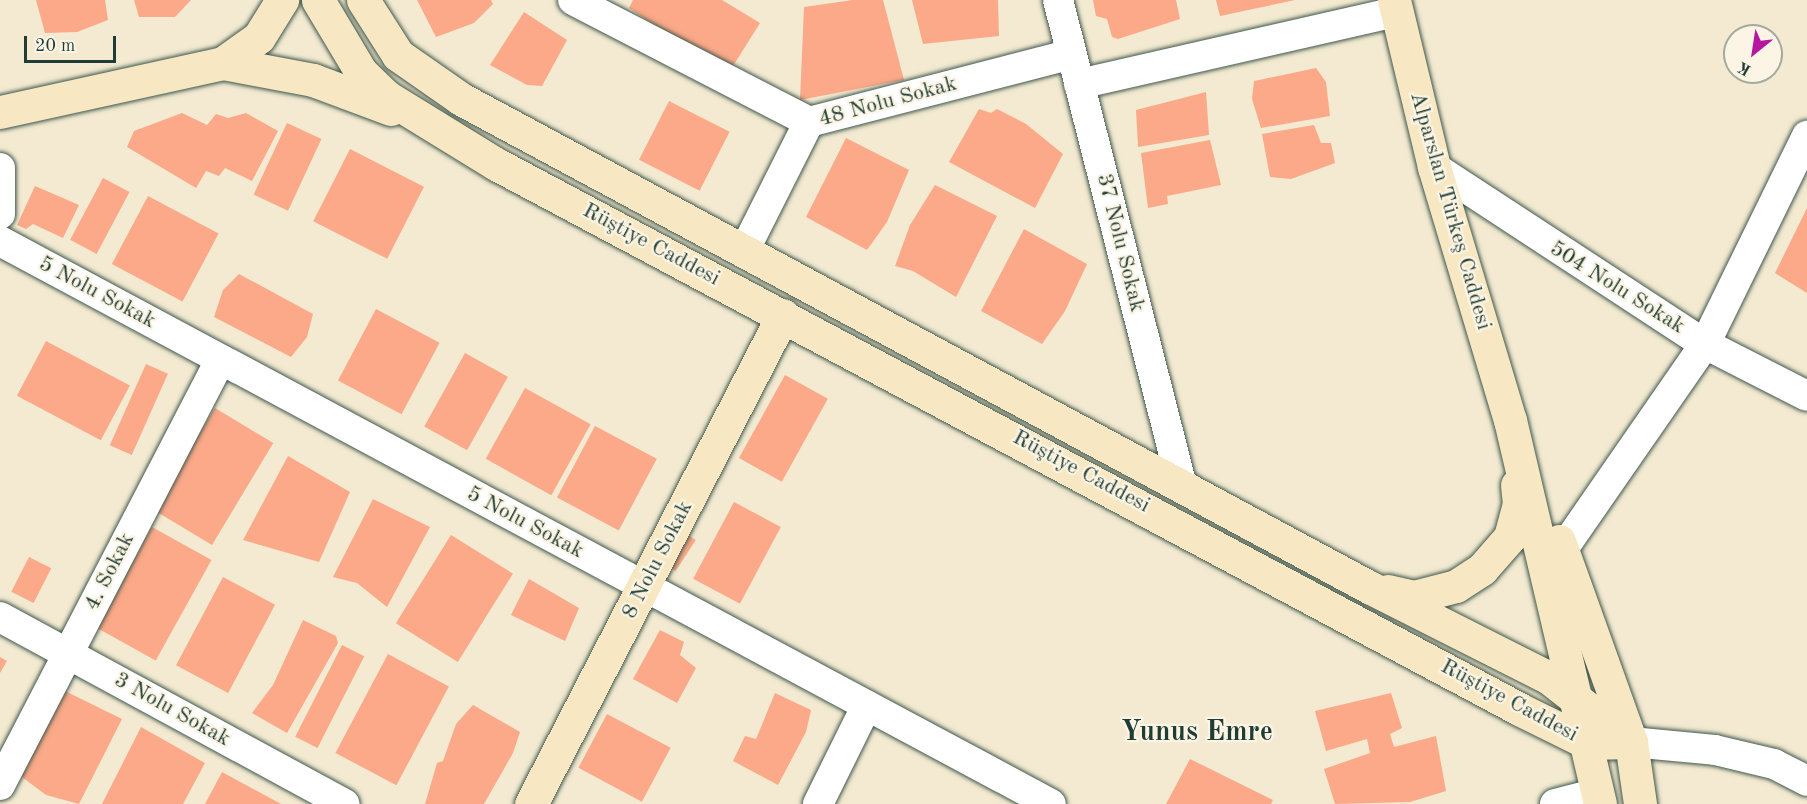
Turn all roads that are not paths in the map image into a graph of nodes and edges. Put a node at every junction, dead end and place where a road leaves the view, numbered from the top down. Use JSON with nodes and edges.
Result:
{"nodes":[{"id":1,"x":282,"y":0,"type":"edge"},
{"id":2,"x":318,"y":0,"type":"edge"},
{"id":3,"x":363,"y":0,"type":"edge"},
{"id":4,"x":573,"y":0,"type":"edge"},
{"id":5,"x":1058,"y":0,"type":"edge"},
{"id":6,"x":1395,"y":6,"type":"edge"},
{"id":7,"x":1071,"y":54,"type":"junction"},
{"id":8,"x":223,"y":63,"type":"junction"},
{"id":9,"x":1079,"y":84,"type":"junction"},
{"id":10,"x":0,"y":112,"type":"edge"},
{"id":11,"x":809,"y":122,"type":"junction"},
{"id":12,"x":434,"y":128,"type":"junction"},
{"id":13,"x":1807,"y":136,"type":"edge"},
{"id":14,"x":1434,"y":167,"type":"junction"},
{"id":15,"x":0,"y":168,"type":"edge"},
{"id":16,"x":0,"y":214,"type":"edge"},
{"id":17,"x":0,"y":241,"type":"edge"},
{"id":18,"x":744,"y":251,"type":"junction"},
{"id":19,"x":783,"y":315,"type":"junction"},
{"id":20,"x":1705,"y":344,"type":"junction"},
{"id":21,"x":220,"y":360,"type":"junction"},
{"id":22,"x":1807,"y":396,"type":"edge"},
{"id":23,"x":1510,"y":420,"type":"junction"},
{"id":24,"x":1182,"y":486,"type":"junction"},
{"id":25,"x":1563,"y":549,"type":"junction"},
{"id":26,"x":645,"y":587,"type":"junction"},
{"id":27,"x":1369,"y":587,"type":"junction"},
{"id":28,"x":0,"y":617,"type":"edge"},
{"id":29,"x":68,"y":654,"type":"junction"},
{"id":30,"x":1579,"y":701,"type":"junction"},
{"id":31,"x":867,"y":705,"type":"junction"},
{"id":32,"x":1631,"y":742,"type":"junction"},
{"id":33,"x":1588,"y":744,"type":"junction"},
{"id":34,"x":1807,"y":781,"type":"edge"},
{"id":35,"x":0,"y":785,"type":"edge"},
{"id":36,"x":1599,"y":799,"type":"edge"},
{"id":37,"x":344,"y":804,"type":"edge"},
{"id":38,"x":531,"y":804,"type":"edge"},
{"id":39,"x":818,"y":804,"type":"edge"},
{"id":40,"x":1051,"y":804,"type":"edge"},
{"id":41,"x":1555,"y":804,"type":"edge"},
{"id":42,"x":1640,"y":804,"type":"edge"}],
"edges":[{"from":1,"to":8,"type":"street"},
{"from":2,"to":12,"type":"street","name":"Rüştiye Caddesi"},
{"from":3,"to":18,"type":"street","name":"Rüştiye Caddesi"},
{"from":4,"to":11,"type":"street"},
{"from":5,"to":7,"type":"street","name":"37 Nolu Sokak"},
{"from":6,"to":9,"type":"street"},
{"from":6,"to":14,"type":"street","name":"Alparslan Türkeş Caddesi"},
{"from":7,"to":9,"type":"street","name":"37 Nolu Sokak"},
{"from":7,"to":11,"type":"street","name":"48 Nolu Sokak"},
{"from":8,"to":10,"type":"street"},
{"from":8,"to":12,"type":"street"},
{"from":9,"to":24,"type":"street","name":"37 Nolu Sokak"},
{"from":11,"to":18,"type":"street","name":"48 Nolu Sokak"},
{"from":12,"to":19,"type":"street","name":"Rüştiye Caddesi"},
{"from":13,"to":20,"type":"street"},
{"from":14,"to":20,"type":"street","name":"504 Nolu Sokak"},
{"from":14,"to":23,"type":"street","name":"Alparslan Türkeş Caddesi"},
{"from":15,"to":16,"type":"street"},
{"from":17,"to":21,"type":"street","name":"5 Nolu Sokak"},
{"from":18,"to":24,"type":"street","name":"Rüştiye Caddesi"},
{"from":19,"to":26,"type":"street","name":"8 Nolu Sokak"},
{"from":19,"to":33,"type":"street","name":"Rüştiye Caddesi"},
{"from":20,"to":22,"type":"street","name":"504 Nolu Sokak"},
{"from":20,"to":25,"type":"street"},
{"from":21,"to":26,"type":"street","name":"5 Nolu Sokak"},
{"from":21,"to":29,"type":"street","name":"4. Sokak"},
{"from":23,"to":25,"type":"street","name":"Alparslan Türkeş Caddesi"},
{"from":23,"to":27,"type":"street"},
{"from":23,"to":30,"type":"street","name":"Alparslan Türkeş Caddesi"},
{"from":24,"to":27,"type":"street","name":"Rüştiye Caddesi"},
{"from":25,"to":32,"type":"street","name":"Alparslan Türkeş Caddesi"},
{"from":26,"to":31,"type":"street","name":"5 Nolu Sokak"},
{"from":26,"to":38,"type":"street","name":"8 Nolu Sokak"},
{"from":27,"to":30,"type":"street","name":"Rüştiye Caddesi"},
{"from":28,"to":29,"type":"street","name":"3 Nolu Sokak"},
{"from":29,"to":35,"type":"street","name":"4. Sokak"},
{"from":29,"to":37,"type":"street","name":"3 Nolu Sokak"},
{"from":30,"to":32,"type":"street","name":"Rüştiye Caddesi"},
{"from":30,"to":33,"type":"street","name":"Alparslan Türkeş Caddesi"},
{"from":31,"to":39,"type":"street"},
{"from":31,"to":40,"type":"street","name":"5 Nolu Sokak"},
{"from":32,"to":33,"type":"street","name":"Rüştiye Caddesi"},
{"from":32,"to":34,"type":"street"},
{"from":32,"to":42,"type":"street","name":"Alparslan Türkeş Caddesi"},
{"from":33,"to":36,"type":"street","name":"Alparslan Türkeş Caddesi"},
{"from":36,"to":41,"type":"street"}]}
